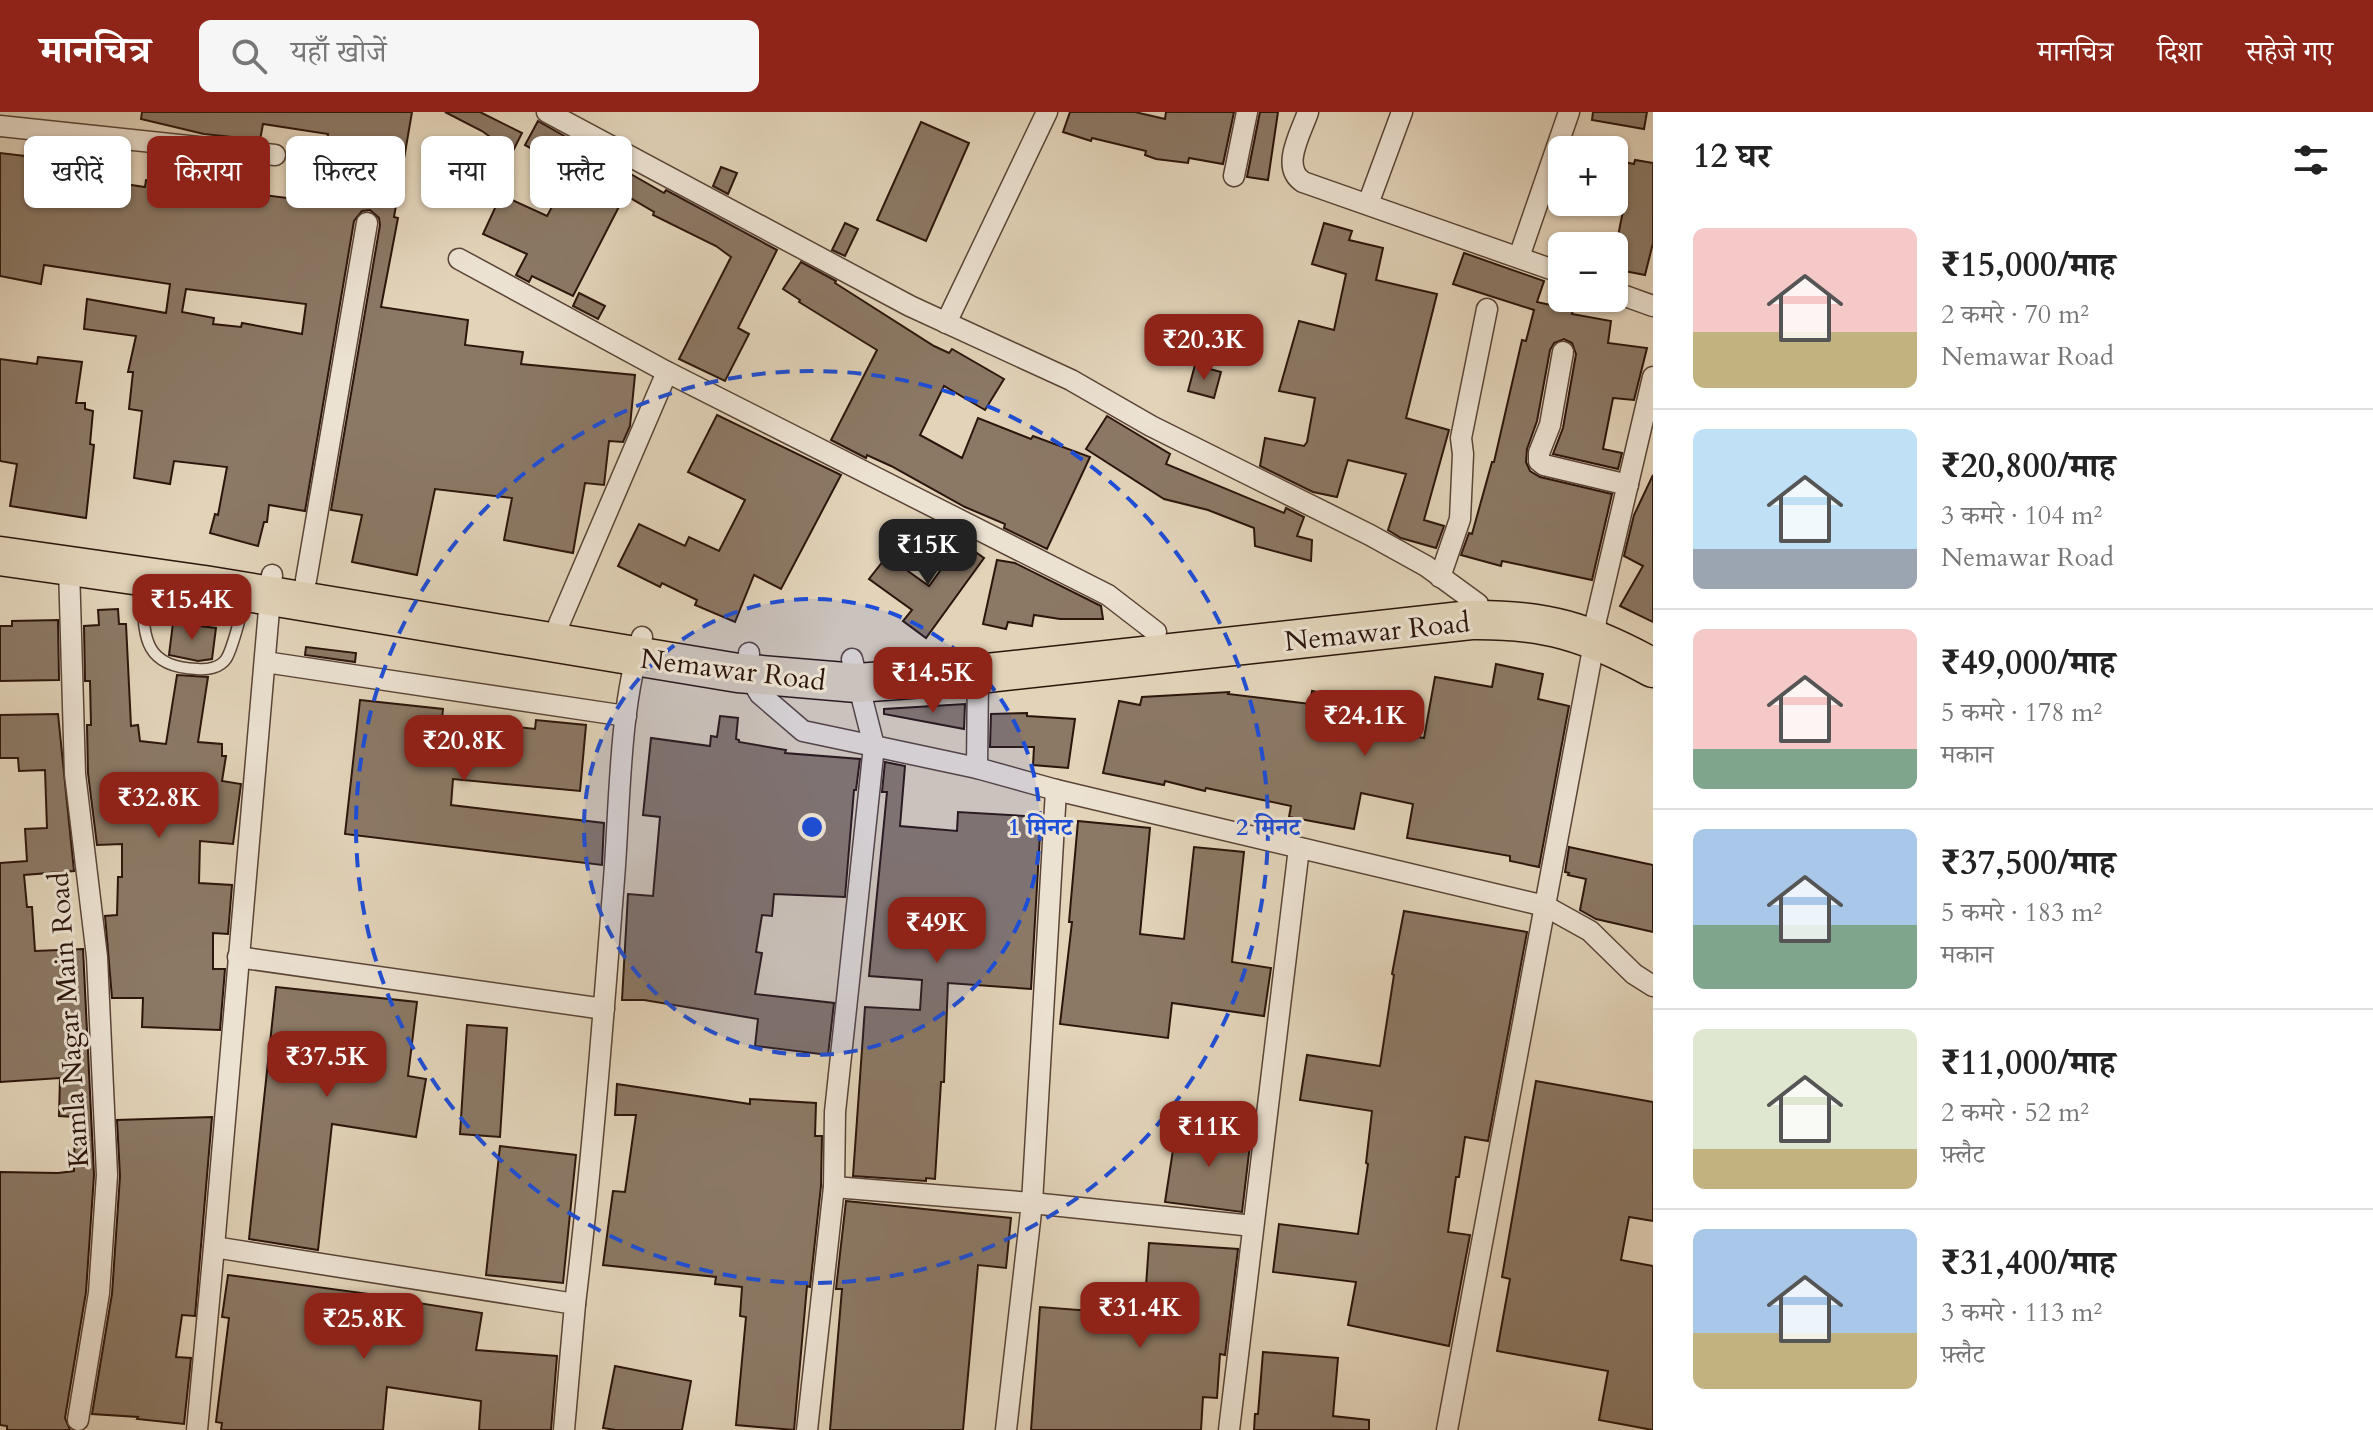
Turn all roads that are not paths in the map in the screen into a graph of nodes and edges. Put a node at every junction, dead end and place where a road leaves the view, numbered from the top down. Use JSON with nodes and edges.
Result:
{"nodes":[{"id":1,"x":547,"y":112,"type":"edge"},
{"id":2,"x":1047,"y":112,"type":"edge"},
{"id":3,"x":1247,"y":112,"type":"edge"},
{"id":4,"x":1308,"y":112,"type":"edge"},
{"id":5,"x":1402,"y":112,"type":"edge"},
{"id":6,"x":1569,"y":112,"type":"edge"},
{"id":7,"x":0,"y":126,"type":"edge"},
{"id":8,"x":275,"y":155,"type":"dead end"},
{"id":9,"x":1234,"y":176,"type":"dead end"},
{"id":10,"x":1368,"y":204,"type":"junction"},
{"id":11,"x":367,"y":223,"type":"dead end"},
{"id":12,"x":1519,"y":257,"type":"junction"},
{"id":13,"x":459,"y":259,"type":"dead end"},
{"id":14,"x":1548,"y":268,"type":"edge"},
{"id":15,"x":1628,"y":297,"type":"edge"},
{"id":16,"x":1653,"y":306,"type":"edge"},
{"id":17,"x":1487,"y":309,"type":"dead end"},
{"id":18,"x":946,"y":323,"type":"junction"},
{"id":19,"x":1563,"y":352,"type":"dead end"},
{"id":20,"x":667,"y":372,"type":"junction"},
{"id":21,"x":1653,"y":377,"type":"edge"},
{"id":22,"x":1628,"y":485,"type":"junction"},
{"id":23,"x":0,"y":533,"type":"edge"},
{"id":24,"x":0,"y":556,"type":"edge"},
{"id":25,"x":69,"y":567,"type":"junction"},
{"id":26,"x":141,"y":577,"type":"junction"},
{"id":27,"x":1440,"y":577,"type":"junction"},
{"id":28,"x":274,"y":586,"type":"junction"},
{"id":29,"x":1478,"y":604,"type":"junction"},
{"id":30,"x":559,"y":624,"type":"junction"},
{"id":31,"x":1595,"y":629,"type":"junction"},
{"id":32,"x":1156,"y":632,"type":"junction"},
{"id":33,"x":1653,"y":646,"type":"edge"},
{"id":34,"x":638,"y":647,"type":"junction"},
{"id":35,"x":265,"y":662,"type":"junction"},
{"id":36,"x":748,"y":663,"type":"junction"},
{"id":37,"x":1653,"y":668,"type":"edge"},
{"id":38,"x":854,"y":671,"type":"junction"},
{"id":39,"x":978,"y":674,"type":"junction"},
{"id":40,"x":626,"y":716,"type":"junction"},
{"id":41,"x":874,"y":746,"type":"junction"},
{"id":42,"x":977,"y":768,"type":"junction"},
{"id":43,"x":1056,"y":790,"type":"junction"},
{"id":44,"x":1299,"y":848,"type":"junction"},
{"id":45,"x":1545,"y":906,"type":"junction"},
{"id":46,"x":238,"y":957,"type":"junction"},
{"id":47,"x":1653,"y":986,"type":"edge"},
{"id":48,"x":604,"y":1009,"type":"junction"},
{"id":49,"x":834,"y":1187,"type":"junction"},
{"id":50,"x":1032,"y":1203,"type":"junction"},
{"id":51,"x":1253,"y":1226,"type":"junction"},
{"id":52,"x":214,"y":1247,"type":"junction"},
{"id":53,"x":575,"y":1304,"type":"junction"},
{"id":54,"x":78,"y":1420,"type":"dead end"},
{"id":55,"x":197,"y":1430,"type":"edge"},
{"id":56,"x":564,"y":1430,"type":"edge"},
{"id":57,"x":807,"y":1430,"type":"edge"},
{"id":58,"x":1006,"y":1430,"type":"edge"},
{"id":59,"x":1229,"y":1430,"type":"edge"},
{"id":60,"x":1447,"y":1430,"type":"edge"}],
"edges":[{"from":1,"to":18,"type":"street"},
{"from":2,"to":18,"type":"street"},
{"from":3,"to":9,"type":"street"},
{"from":4,"to":10,"type":"street"},
{"from":5,"to":10,"type":"street"},
{"from":6,"to":12,"type":"street"},
{"from":7,"to":8,"type":"street"},
{"from":10,"to":12,"type":"street"},
{"from":11,"to":28,"type":"street"},
{"from":12,"to":14,"type":"street"},
{"from":13,"to":20,"type":"street"},
{"from":15,"to":16,"type":"street"},
{"from":17,"to":27,"type":"street"},
{"from":18,"to":27,"type":"street"},
{"from":19,"to":22,"type":"street"},
{"from":20,"to":30,"type":"street"},
{"from":20,"to":32,"type":"street"},
{"from":21,"to":22,"type":"street"},
{"from":22,"to":31,"type":"street"},
{"from":23,"to":28,"type":"highway","name":"Nemawar Road"},
{"from":24,"to":25,"type":"highway","name":"Nemawar Road"},
{"from":25,"to":26,"type":"highway","name":"Nemawar Road"},
{"from":25,"to":54,"type":"street","name":"Kamla Nagar Main Road"},
{"from":26,"to":28,"type":"highway","name":"Nemawar Road"},
{"from":26,"to":28,"type":"lane"},
{"from":27,"to":29,"type":"street"},
{"from":28,"to":30,"type":"highway","name":"Nemawar Road"},
{"from":28,"to":34,"type":"highway","name":"Nemawar Road"},
{"from":28,"to":35,"type":"street"},
{"from":29,"to":31,"type":"highway","name":"Nemawar Road"},
{"from":29,"to":32,"type":"highway","name":"Nemawar Road"},
{"from":30,"to":34,"type":"highway","name":"Nemawar Road"},
{"from":31,"to":33,"type":"highway","name":"Nemawar Road"},
{"from":31,"to":37,"type":"highway","name":"Nemawar Road"},
{"from":31,"to":39,"type":"highway","name":"Nemawar Road"},
{"from":31,"to":45,"type":"street"},
{"from":32,"to":38,"type":"highway","name":"Nemawar Road"},
{"from":34,"to":36,"type":"highway","name":"Nemawar Road"},
{"from":34,"to":40,"type":"street"},
{"from":35,"to":40,"type":"street"},
{"from":35,"to":46,"type":"street"},
{"from":36,"to":38,"type":"highway","name":"Nemawar Road"},
{"from":36,"to":41,"type":"street"},
{"from":38,"to":39,"type":"highway","name":"Nemawar Road"},
{"from":38,"to":41,"type":"street"},
{"from":39,"to":42,"type":"street"},
{"from":40,"to":48,"type":"street"},
{"from":41,"to":42,"type":"street"},
{"from":41,"to":49,"type":"street"},
{"from":42,"to":43,"type":"street"},
{"from":43,"to":44,"type":"street"},
{"from":43,"to":50,"type":"street"},
{"from":44,"to":45,"type":"street"},
{"from":44,"to":51,"type":"street"},
{"from":45,"to":47,"type":"street"},
{"from":45,"to":60,"type":"street"},
{"from":46,"to":48,"type":"street"},
{"from":46,"to":52,"type":"street"},
{"from":48,"to":53,"type":"street"},
{"from":49,"to":50,"type":"street"},
{"from":49,"to":57,"type":"street"},
{"from":50,"to":51,"type":"street"},
{"from":50,"to":58,"type":"street"},
{"from":51,"to":59,"type":"street"},
{"from":52,"to":53,"type":"street"},
{"from":52,"to":55,"type":"street"},
{"from":53,"to":56,"type":"street"}]}
